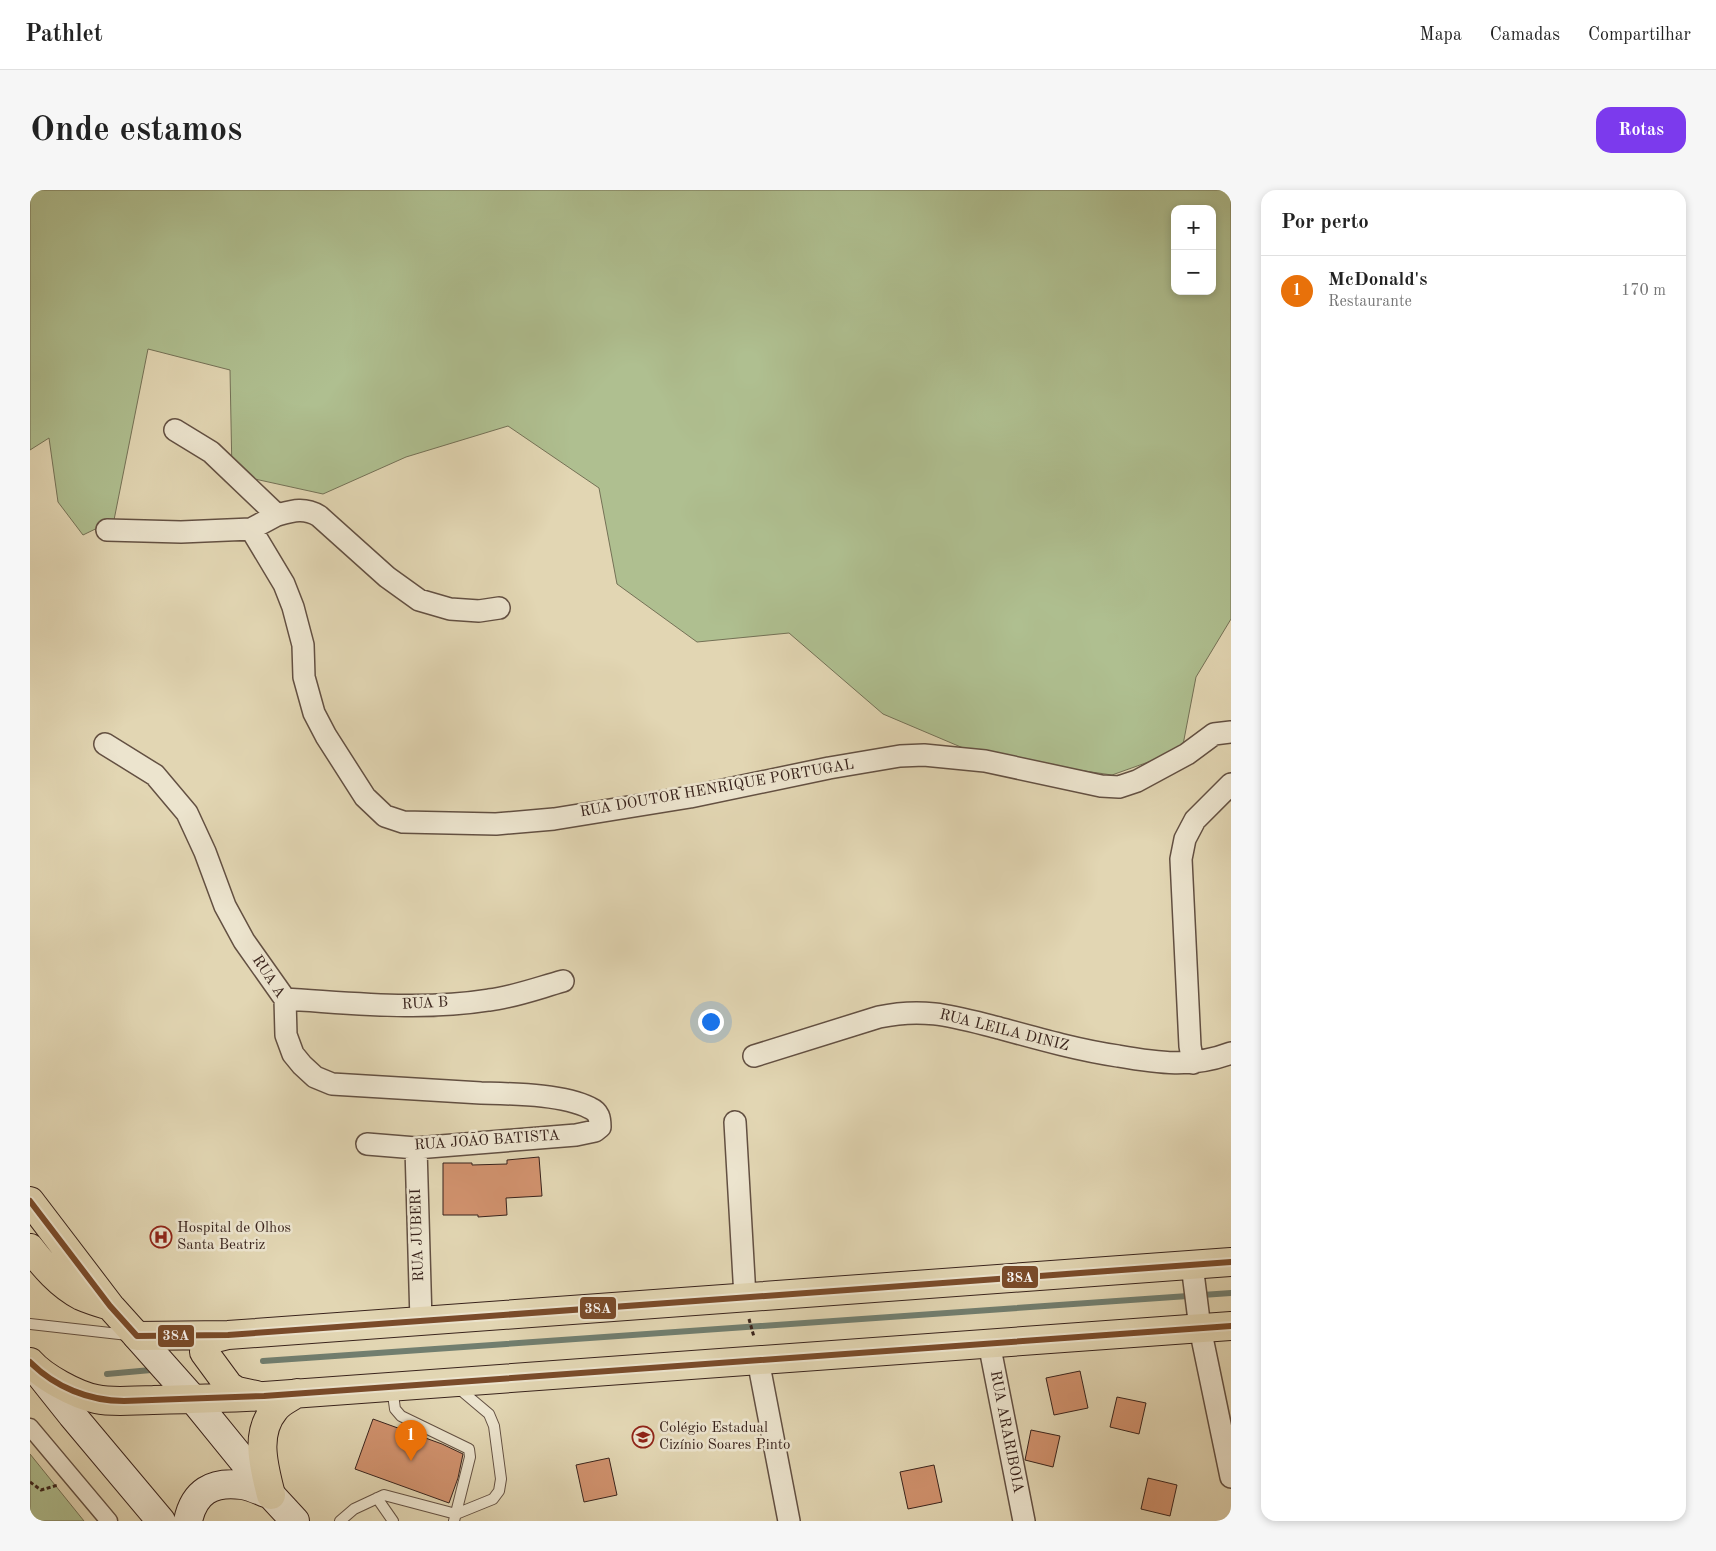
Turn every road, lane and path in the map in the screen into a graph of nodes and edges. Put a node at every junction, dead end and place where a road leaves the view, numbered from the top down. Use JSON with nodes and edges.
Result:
{"nodes":[{"id":1,"x":175,"y":430,"type":"dead end"},
{"id":2,"x":277,"y":516,"type":"junction"},
{"id":3,"x":251,"y":529,"type":"junction"},
{"id":4,"x":107,"y":530,"type":"dead end"},
{"id":5,"x":499,"y":608,"type":"dead end"},
{"id":6,"x":1231,"y":732,"type":"edge"},
{"id":7,"x":105,"y":744,"type":"dead end"},
{"id":8,"x":1231,"y":784,"type":"edge"},
{"id":9,"x":563,"y":981,"type":"dead end"},
{"id":10,"x":286,"y":999,"type":"junction"},
{"id":11,"x":1231,"y":1053,"type":"edge"},
{"id":12,"x":754,"y":1056,"type":"dead end"},
{"id":13,"x":1192,"y":1063,"type":"junction"},
{"id":14,"x":735,"y":1122,"type":"dead end"},
{"id":15,"x":576,"y":1135,"type":"joint"},
{"id":16,"x":367,"y":1144,"type":"dead end"},
{"id":17,"x":416,"y":1148,"type":"junction"},
{"id":18,"x":30,"y":1201,"type":"edge"},
{"id":19,"x":30,"y":1248,"type":"edge"},
{"id":20,"x":1231,"y":1262,"type":"edge"},
{"id":21,"x":1194,"y":1275,"type":"junction"},
{"id":22,"x":110,"y":1306,"type":"junction"},
{"id":23,"x":747,"y":1308,"type":"junction"},
{"id":24,"x":1199,"y":1317,"type":"junction"},
{"id":25,"x":421,"y":1321,"type":"junction"},
{"id":26,"x":30,"y":1324,"type":"edge"},
{"id":27,"x":1231,"y":1326,"type":"edge"},
{"id":28,"x":228,"y":1335,"type":"junction"},
{"id":29,"x":137,"y":1336,"type":"junction"},
{"id":30,"x":989,"y":1343,"type":"junction"},
{"id":31,"x":756,"y":1348,"type":"junction"},
{"id":32,"x":33,"y":1366,"type":"edge"},
{"id":33,"x":450,"y":1382,"type":"junction"},
{"id":34,"x":392,"y":1386,"type":"junction"},
{"id":35,"x":297,"y":1393,"type":"junction"},
{"id":36,"x":264,"y":1396,"type":"junction"},
{"id":37,"x":193,"y":1400,"type":"junction"},
{"id":38,"x":30,"y":1427,"type":"edge"},
{"id":39,"x":1231,"y":1477,"type":"edge"},
{"id":40,"x":75,"y":1480,"type":"junction"},
{"id":41,"x":30,"y":1482,"type":"edge"},
{"id":42,"x":271,"y":1495,"type":"junction"},
{"id":43,"x":377,"y":1498,"type":"junction"},
{"id":44,"x":455,"y":1517,"type":"edge"},
{"id":45,"x":108,"y":1521,"type":"edge"},
{"id":46,"x":161,"y":1521,"type":"edge"},
{"id":47,"x":188,"y":1521,"type":"edge"},
{"id":48,"x":295,"y":1521,"type":"edge"},
{"id":49,"x":340,"y":1521,"type":"edge"},
{"id":50,"x":393,"y":1521,"type":"edge"},
{"id":51,"x":790,"y":1521,"type":"edge"},
{"id":52,"x":1024,"y":1521,"type":"edge"}],
"edges":[{"from":1,"to":2,"type":"street"},
{"from":2,"to":3,"type":"street"},
{"from":2,"to":5,"type":"street"},
{"from":3,"to":4,"type":"street"},
{"from":3,"to":6,"type":"street","name":"RUA DOUTOR HENRIQUE PORTUGAL"},
{"from":7,"to":10,"type":"street","name":"RUA A"},
{"from":8,"to":13,"type":"street"},
{"from":9,"to":10,"type":"street","name":"RUA B"},
{"from":10,"to":15,"type":"street","name":"RUA A"},
{"from":11,"to":13,"type":"street","name":"RUA LEILA DINIZ"},
{"from":12,"to":13,"type":"street","name":"RUA LEILA DINIZ"},
{"from":14,"to":23,"type":"street"},
{"from":15,"to":17,"type":"street","name":"RUA JOÃO BATISTA"},
{"from":16,"to":17,"type":"street","name":"RUA JOÃO BATISTA"},
{"from":17,"to":25,"type":"street","name":"RUA JUBERI"},
{"from":18,"to":22,"type":"main road"},
{"from":19,"to":22,"type":"main road"},
{"from":20,"to":21,"type":"main road"},
{"from":21,"to":23,"type":"main road"},
{"from":21,"to":24,"type":"street"},
{"from":22,"to":29,"type":"main road"},
{"from":23,"to":25,"type":"main road"},
{"from":23,"to":31,"type":"path"},
{"from":24,"to":27,"type":"main road"},
{"from":24,"to":30,"type":"main road"},
{"from":24,"to":39,"type":"street"},
{"from":25,"to":28,"type":"main road"},
{"from":26,"to":29,"type":"lane"},
{"from":28,"to":29,"type":"main road"},
{"from":28,"to":36,"type":"main road"},
{"from":29,"to":37,"type":"main road"},
{"from":30,"to":31,"type":"main road"},
{"from":30,"to":52,"type":"street","name":"RUA ARARIBOIA"},
{"from":31,"to":33,"type":"main road"},
{"from":31,"to":51,"type":"street"},
{"from":32,"to":37,"type":"main road"},
{"from":32,"to":46,"type":"main road"},
{"from":33,"to":34,"type":"main road"},
{"from":33,"to":44,"type":"lane"},
{"from":34,"to":35,"type":"main road"},
{"from":34,"to":44,"type":"lane"},
{"from":35,"to":36,"type":"main road"},
{"from":35,"to":42,"type":"main road"},
{"from":36,"to":37,"type":"main road"},
{"from":37,"to":42,"type":"main road"},
{"from":38,"to":40,"type":"street"},
{"from":40,"to":41,"type":"path"},
{"from":40,"to":45,"type":"street"},
{"from":42,"to":47,"type":"main road"},
{"from":42,"to":48,"type":"main road"},
{"from":43,"to":44,"type":"lane"},
{"from":43,"to":49,"type":"lane"},
{"from":43,"to":50,"type":"lane"}]}
